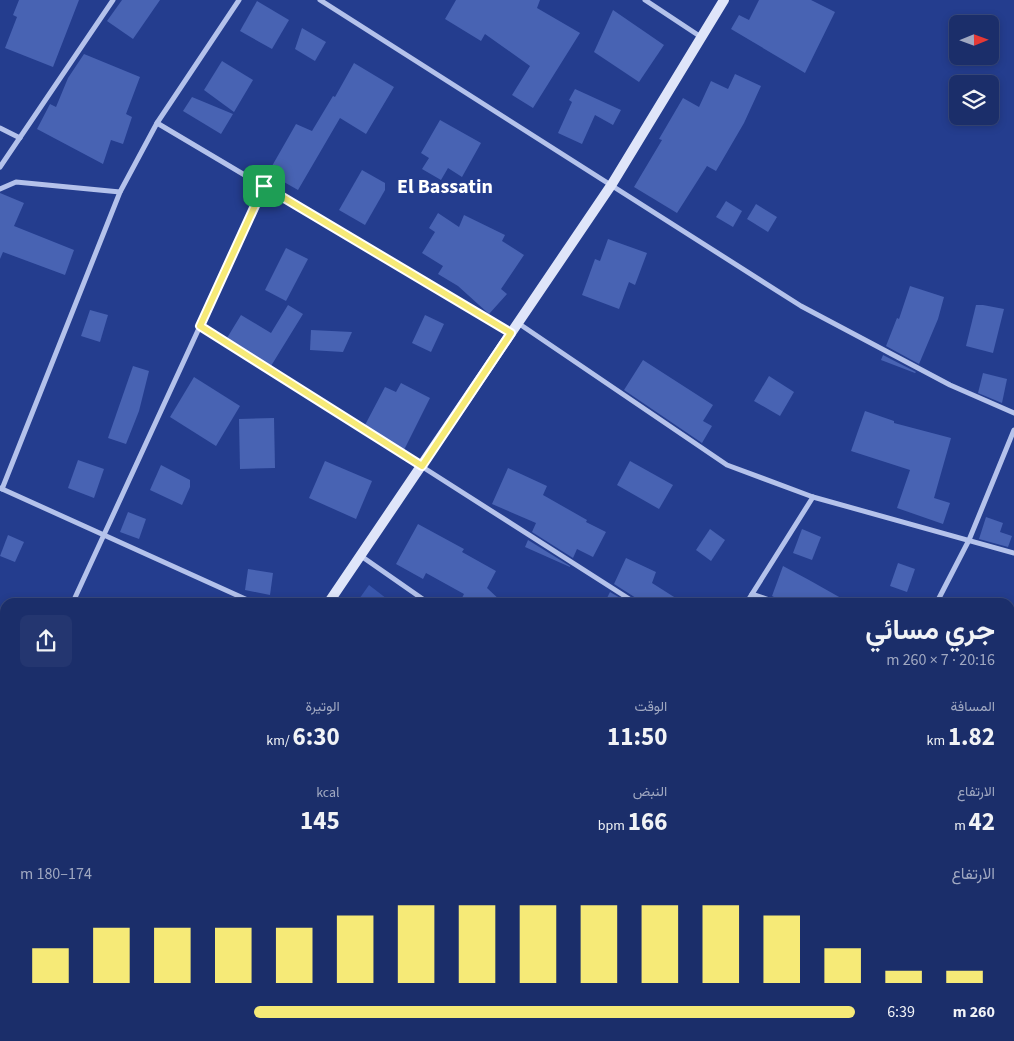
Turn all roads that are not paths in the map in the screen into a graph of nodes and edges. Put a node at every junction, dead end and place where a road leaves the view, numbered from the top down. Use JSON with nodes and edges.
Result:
{"nodes":[{"id":1,"x":112,"y":0,"type":"edge"},
{"id":2,"x":239,"y":0,"type":"edge"},
{"id":3,"x":320,"y":0,"type":"edge"},
{"id":4,"x":645,"y":0,"type":"edge"},
{"id":5,"x":724,"y":0,"type":"edge"},
{"id":6,"x":701,"y":37,"type":"junction"},
{"id":7,"x":157,"y":123,"type":"junction"},
{"id":8,"x":0,"y":128,"type":"edge"},
{"id":9,"x":20,"y":138,"type":"junction"},
{"id":10,"x":0,"y":167,"type":"edge"},
{"id":11,"x":612,"y":184,"type":"junction"},
{"id":12,"x":264,"y":186,"type":"junction"},
{"id":13,"x":0,"y":190,"type":"edge"},
{"id":14,"x":120,"y":192,"type":"junction"},
{"id":15,"x":518,"y":323,"type":"junction"},
{"id":16,"x":200,"y":326,"type":"junction"},
{"id":17,"x":511,"y":333,"type":"junction"},
{"id":18,"x":1014,"y":413,"type":"edge"},
{"id":19,"x":1014,"y":430,"type":"edge"},
{"id":20,"x":422,"y":466,"type":"junction"},
{"id":21,"x":1,"y":488,"type":"edge"},
{"id":22,"x":813,"y":497,"type":"junction"},
{"id":23,"x":104,"y":535,"type":"junction"},
{"id":24,"x":969,"y":540,"type":"junction"},
{"id":25,"x":1014,"y":553,"type":"edge"},
{"id":26,"x":360,"y":556,"type":"junction"},
{"id":27,"x":752,"y":594,"type":"junction"},
{"id":28,"x":75,"y":598,"type":"edge"},
{"id":29,"x":243,"y":598,"type":"edge"},
{"id":30,"x":332,"y":598,"type":"edge"},
{"id":31,"x":421,"y":598,"type":"edge"},
{"id":32,"x":628,"y":598,"type":"edge"},
{"id":33,"x":750,"y":598,"type":"edge"},
{"id":34,"x":764,"y":598,"type":"edge"},
{"id":35,"x":939,"y":598,"type":"edge"}],
"edges":[{"from":1,"to":9,"type":"street"},
{"from":2,"to":7,"type":"street"},
{"from":3,"to":11,"type":"street"},
{"from":4,"to":6,"type":"street"},
{"from":5,"to":6,"type":"street"},
{"from":6,"to":11,"type":"street"},
{"from":7,"to":12,"type":"street"},
{"from":7,"to":14,"type":"street"},
{"from":8,"to":9,"type":"street"},
{"from":9,"to":10,"type":"street"},
{"from":11,"to":15,"type":"street"},
{"from":11,"to":18,"type":"street"},
{"from":12,"to":16,"type":"street"},
{"from":12,"to":17,"type":"street"},
{"from":13,"to":14,"type":"street"},
{"from":14,"to":21,"type":"street"},
{"from":15,"to":17,"type":"street"},
{"from":15,"to":22,"type":"street"},
{"from":16,"to":20,"type":"street"},
{"from":16,"to":23,"type":"street"},
{"from":17,"to":20,"type":"street"},
{"from":19,"to":24,"type":"street"},
{"from":20,"to":26,"type":"street"},
{"from":20,"to":32,"type":"street"},
{"from":21,"to":23,"type":"street"},
{"from":22,"to":24,"type":"street"},
{"from":22,"to":27,"type":"street"},
{"from":23,"to":28,"type":"street"},
{"from":23,"to":29,"type":"street"},
{"from":24,"to":25,"type":"street"},
{"from":24,"to":35,"type":"street"},
{"from":26,"to":30,"type":"street"},
{"from":26,"to":31,"type":"street"},
{"from":27,"to":33,"type":"street"},
{"from":27,"to":34,"type":"street"}]}
